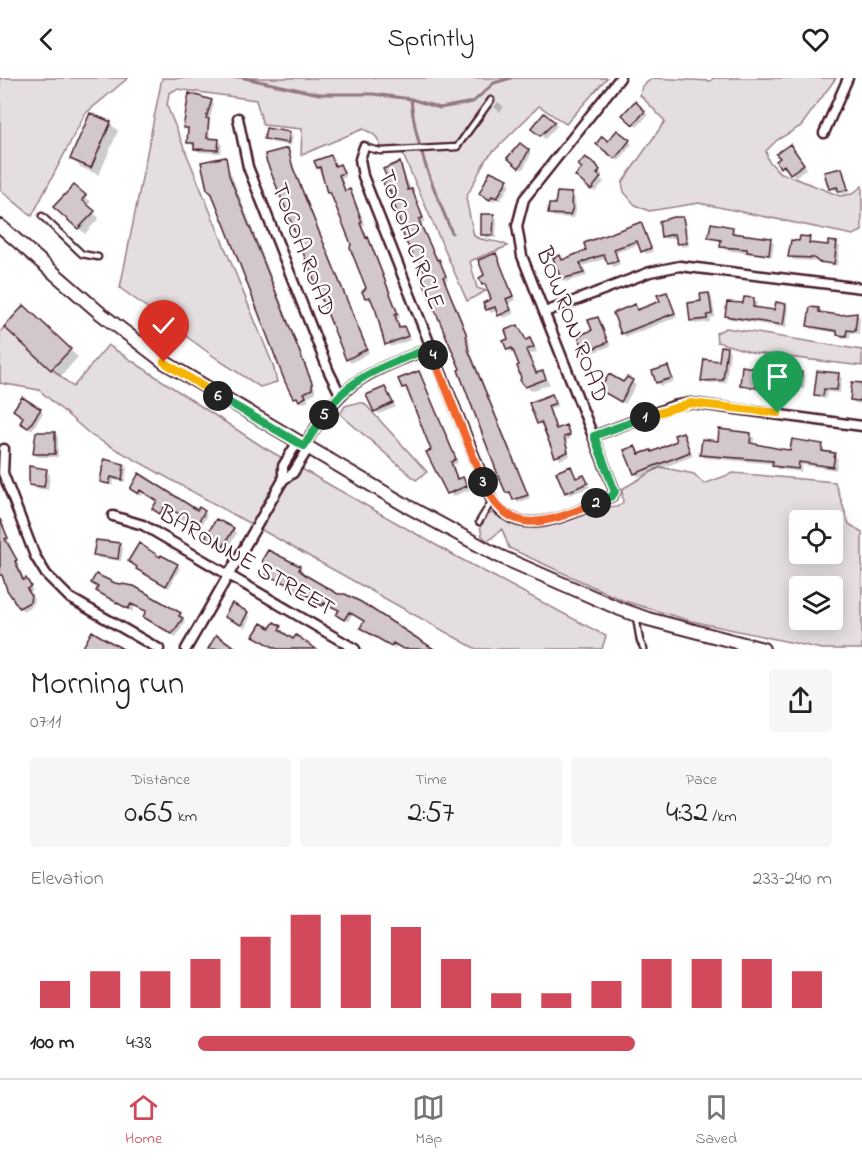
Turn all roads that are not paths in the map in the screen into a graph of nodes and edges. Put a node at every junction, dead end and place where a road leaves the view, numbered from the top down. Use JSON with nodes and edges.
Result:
{"nodes":[{"id":1,"x":620,"y":78,"type":"edge"},
{"id":2,"x":848,"y":78,"type":"edge"},
{"id":3,"x":491,"y":100,"type":"dead end"},
{"id":4,"x":238,"y":118,"type":"dead end"},
{"id":5,"x":824,"y":133,"type":"dead end"},
{"id":6,"x":364,"y":147,"type":"joint"},
{"id":7,"x":42,"y":216,"type":"dead end"},
{"id":8,"x":0,"y":226,"type":"edge"},
{"id":9,"x":98,"y":257,"type":"dead end"},
{"id":10,"x":862,"y":288,"type":"edge"},
{"id":11,"x":545,"y":312,"type":"junction"},
{"id":12,"x":430,"y":348,"type":"junction"},
{"id":13,"x":340,"y":394,"type":"junction"},
{"id":14,"x":862,"y":426,"type":"edge"},
{"id":15,"x":594,"y":436,"type":"junction"},
{"id":16,"x":303,"y":446,"type":"junction"},
{"id":17,"x":4,"y":449,"type":"dead end"},
{"id":18,"x":492,"y":501,"type":"junction"},
{"id":19,"x":114,"y":516,"type":"dead end"},
{"id":20,"x":479,"y":522,"type":"dead end"},
{"id":21,"x":230,"y":575,"type":"junction"},
{"id":22,"x":636,"y":615,"type":"junction"},
{"id":23,"x":755,"y":648,"type":"edge"},
{"id":24,"x":159,"y":649,"type":"edge"},
{"id":25,"x":186,"y":649,"type":"edge"},
{"id":26,"x":356,"y":649,"type":"edge"},
{"id":27,"x":644,"y":649,"type":"edge"}],
"edges":[{"from":1,"to":11,"type":"street","name":"BOWRON ROAD"},
{"from":2,"to":5,"type":"street"},
{"from":3,"to":6,"type":"lane"},
{"from":4,"to":13,"type":"street","name":"TOCOA ROAD"},
{"from":6,"to":12,"type":"street","name":"TOCOA CIRCLE"},
{"from":7,"to":9,"type":"lane"},
{"from":8,"to":16,"type":"main road"},
{"from":10,"to":11,"type":"street"},
{"from":11,"to":15,"type":"street","name":"BOWRON ROAD"},
{"from":12,"to":13,"type":"street"},
{"from":12,"to":18,"type":"street"},
{"from":13,"to":16,"type":"street"},
{"from":14,"to":15,"type":"street"},
{"from":15,"to":18,"type":"street","name":"BOWRON ROAD"},
{"from":16,"to":21,"type":"street"},
{"from":16,"to":22,"type":"main road"},
{"from":17,"to":24,"type":"street"},
{"from":18,"to":20,"type":"lane"},
{"from":19,"to":21,"type":"street","name":"BARONNE STREET"},
{"from":21,"to":25,"type":"street"},
{"from":21,"to":26,"type":"street","name":"BARONNE STREET"},
{"from":22,"to":23,"type":"main road"},
{"from":22,"to":27,"type":"lane"}]}
